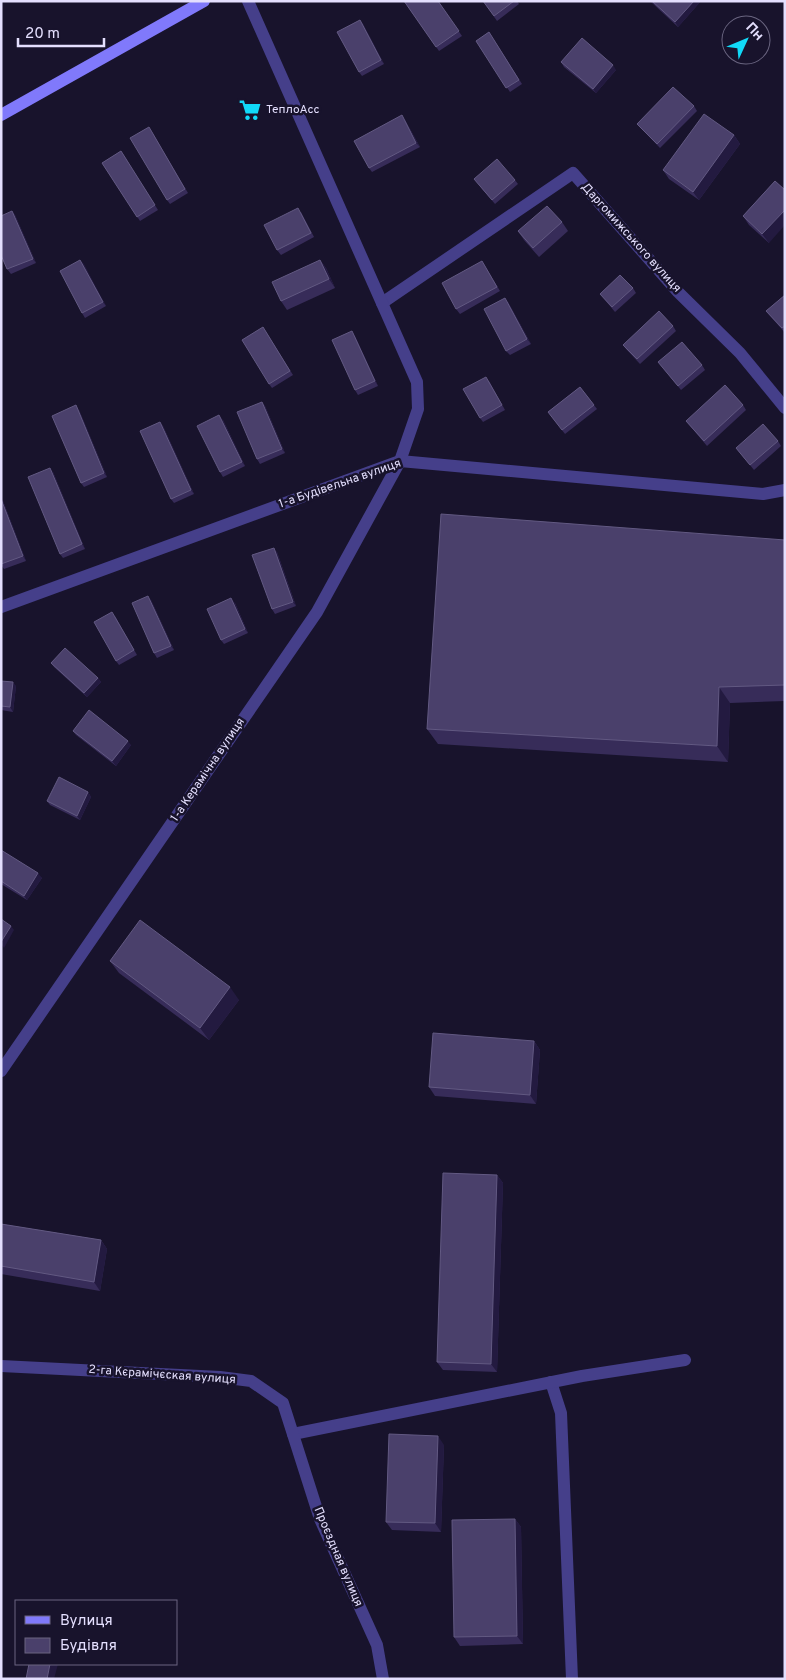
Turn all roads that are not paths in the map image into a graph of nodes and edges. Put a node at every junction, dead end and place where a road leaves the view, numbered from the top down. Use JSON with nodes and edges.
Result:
{"nodes":[{"id":1,"x":204,"y":1,"type":"edge"},
{"id":2,"x":248,"y":1,"type":"edge"},
{"id":3,"x":1,"y":114,"type":"edge"},
{"id":4,"x":382,"y":303,"type":"junction"},
{"id":5,"x":785,"y":408,"type":"edge"},
{"id":6,"x":400,"y":460,"type":"junction"},
{"id":7,"x":785,"y":490,"type":"edge"},
{"id":8,"x":1,"y":607,"type":"edge"},
{"id":9,"x":1,"y":1071,"type":"edge"},
{"id":10,"x":685,"y":1360,"type":"dead end"},
{"id":11,"x":1,"y":1366,"type":"edge"},
{"id":12,"x":551,"y":1382,"type":"junction"},
{"id":13,"x":293,"y":1434,"type":"junction"},
{"id":14,"x":383,"y":1679,"type":"edge"},
{"id":15,"x":572,"y":1679,"type":"edge"}],
"edges":[{"from":1,"to":3,"type":"street"},
{"from":2,"to":4,"type":"street","name":"1-а Керамічна вулиця"},
{"from":4,"to":5,"type":"street","name":"Даргомижського вулиця"},
{"from":4,"to":6,"type":"street","name":"1-а Керамічна вулиця"},
{"from":6,"to":7,"type":"street","name":"1-а Будівельна вулиця"},
{"from":6,"to":8,"type":"street","name":"1-а Будівельна вулиця"},
{"from":6,"to":9,"type":"street","name":"1-а Керамічна вулиця"},
{"from":10,"to":12,"type":"street"},
{"from":11,"to":13,"type":"street","name":"2-га Кєрамічєская вулиця"},
{"from":12,"to":13,"type":"street"},
{"from":12,"to":15,"type":"street"},
{"from":13,"to":14,"type":"street","name":"Проєздная вулиця"}]}
